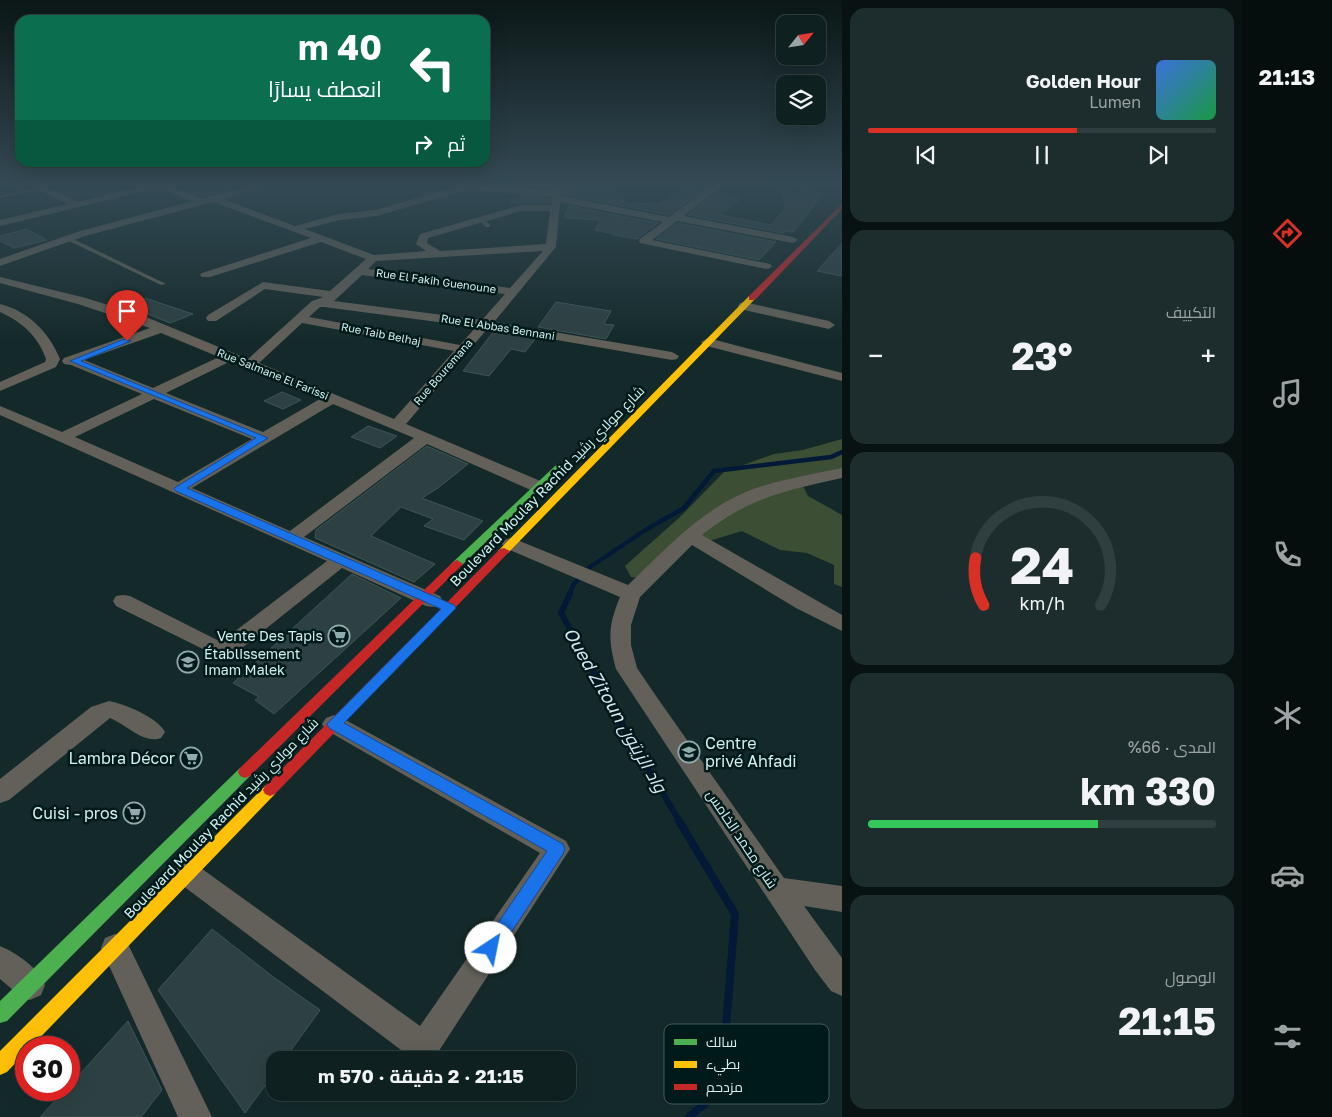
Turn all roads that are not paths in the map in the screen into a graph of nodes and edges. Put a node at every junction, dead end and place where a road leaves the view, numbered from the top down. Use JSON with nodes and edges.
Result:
{"nodes":[{"id":1,"x":74,"y":236,"type":"edge"},
{"id":2,"x":313,"y":236,"type":"edge"},
{"id":3,"x":424,"y":236,"type":"edge"},
{"id":4,"x":552,"y":236,"type":"edge"},
{"id":5,"x":650,"y":236,"type":"edge"},
{"id":6,"x":771,"y":236,"type":"edge"},
{"id":7,"x":797,"y":236,"type":"edge"},
{"id":8,"x":812,"y":236,"type":"edge"},
{"id":9,"x":67,"y":238,"type":"junction"},
{"id":10,"x":320,"y":239,"type":"junction"},
{"id":11,"x":793,"y":240,"type":"junction"},
{"id":12,"x":551,"y":247,"type":"junction"},
{"id":13,"x":7,"y":250,"type":"dead end"},
{"id":14,"x":462,"y":252,"type":"junction"},
{"id":15,"x":436,"y":253,"type":"junction"},
{"id":16,"x":21,"y":254,"type":"junction"},
{"id":17,"x":373,"y":258,"type":"junction"},
{"id":18,"x":773,"y":259,"type":"junction"},
{"id":19,"x":0,"y":263,"type":"edge"},
{"id":20,"x":360,"y":271,"type":"junction"},
{"id":21,"x":206,"y":275,"type":"dead end"},
{"id":22,"x":753,"y":279,"type":"dead end"},
{"id":23,"x":0,"y":280,"type":"edge"},
{"id":24,"x":434,"y":282,"type":"junction"},
{"id":25,"x":163,"y":284,"type":"dead end"},
{"id":26,"x":513,"y":292,"type":"junction"},
{"id":27,"x":328,"y":299,"type":"junction"},
{"id":28,"x":744,"y":306,"type":"junction"},
{"id":29,"x":0,"y":308,"type":"edge"},
{"id":30,"x":212,"y":318,"type":"dead end"},
{"id":31,"x":299,"y":319,"type":"junction"},
{"id":32,"x":484,"y":324,"type":"junction"},
{"id":33,"x":829,"y":325,"type":"dead end"},
{"id":34,"x":162,"y":328,"type":"junction"},
{"id":35,"x":708,"y":342,"type":"junction"},
{"id":36,"x":463,"y":349,"type":"junction"},
{"id":37,"x":671,"y":356,"type":"dead end"},
{"id":38,"x":229,"y":357,"type":"junction"},
{"id":39,"x":74,"y":361,"type":"junction"},
{"id":40,"x":51,"y":364,"type":"junction"},
{"id":41,"x":250,"y":364,"type":"junction"},
{"id":42,"x":842,"y":377,"type":"edge"},
{"id":43,"x":0,"y":387,"type":"edge"},
{"id":44,"x":156,"y":393,"type":"junction"},
{"id":45,"x":332,"y":398,"type":"junction"},
{"id":46,"x":0,"y":410,"type":"edge"},
{"id":47,"x":397,"y":425,"type":"junction"},
{"id":48,"x":61,"y":438,"type":"junction"},
{"id":49,"x":264,"y":438,"type":"junction"},
{"id":50,"x":426,"y":438,"type":"junction"},
{"id":51,"x":567,"y":460,"type":"dead end"},
{"id":52,"x":842,"y":473,"type":"edge"},
{"id":53,"x":539,"y":487,"type":"junction"},
{"id":54,"x":179,"y":489,"type":"junction"},
{"id":55,"x":690,"y":536,"type":"junction"},
{"id":56,"x":292,"y":538,"type":"junction"},
{"id":57,"x":511,"y":544,"type":"junction"},
{"id":58,"x":341,"y":560,"type":"junction"},
{"id":59,"x":631,"y":594,"type":"junction"},
{"id":60,"x":423,"y":596,"type":"junction"},
{"id":61,"x":123,"y":601,"type":"dead end"},
{"id":62,"x":450,"y":608,"type":"junction"},
{"id":63,"x":842,"y":624,"type":"edge"},
{"id":64,"x":334,"y":724,"type":"junction"},
{"id":65,"x":153,"y":732,"type":"dead end"},
{"id":66,"x":0,"y":793,"type":"edge"},
{"id":67,"x":188,"y":874,"type":"junction"},
{"id":68,"x":776,"y":889,"type":"junction"},
{"id":69,"x":842,"y":899,"type":"edge"},
{"id":70,"x":114,"y":948,"type":"junction"},
{"id":71,"x":0,"y":960,"type":"edge"},
{"id":72,"x":842,"y":980,"type":"edge"},
{"id":73,"x":30,"y":985,"type":"junction"},
{"id":74,"x":1,"y":1011,"type":"edge"},
{"id":75,"x":0,"y":1065,"type":"edge"},
{"id":76,"x":194,"y":1117,"type":"edge"}],
"edges":[{"from":1,"to":9,"type":"street"},
{"from":2,"to":10,"type":"street"},
{"from":3,"to":15,"type":"street"},
{"from":4,"to":12,"type":"street"},
{"from":5,"to":18,"type":"street"},
{"from":6,"to":11,"type":"street"},
{"from":7,"to":11,"type":"main road"},
{"from":8,"to":28,"type":"main road","name":"Boulevard Moulay Rachid شارع مولاي رشيد"},
{"from":9,"to":16,"type":"street"},
{"from":9,"to":25,"type":"lane"},
{"from":10,"to":17,"type":"street"},
{"from":10,"to":21,"type":"street"},
{"from":11,"to":18,"type":"main road"},
{"from":12,"to":14,"type":"street"},
{"from":12,"to":26,"type":"street","name":"Rue Bouremana"},
{"from":13,"to":16,"type":"street"},
{"from":14,"to":15,"type":"street"},
{"from":14,"to":24,"type":"street"},
{"from":15,"to":17,"type":"street"},
{"from":16,"to":19,"type":"street"},
{"from":17,"to":20,"type":"street"},
{"from":18,"to":22,"type":"main road"},
{"from":20,"to":24,"type":"street","name":"Rue El Fakih Guenoune"},
{"from":20,"to":27,"type":"street"},
{"from":23,"to":34,"type":"street","name":"Rue Salmane El Farissi"},
{"from":24,"to":26,"type":"street","name":"Rue El Fakih Guenoune"},
{"from":26,"to":32,"type":"street","name":"Rue Bouremana"},
{"from":27,"to":30,"type":"street","name":"Rue El Abbas Bennani"},
{"from":27,"to":31,"type":"street"},
{"from":27,"to":32,"type":"street","name":"Rue El Abbas Bennani"},
{"from":28,"to":33,"type":"street"},
{"from":28,"to":35,"type":"main road","name":"Boulevard Moulay Rachid شارع مولاي رشيد"},
{"from":29,"to":40,"type":"street"},
{"from":31,"to":36,"type":"street","name":"Rue Taib Belhaj"},
{"from":31,"to":41,"type":"street"},
{"from":32,"to":36,"type":"street","name":"Rue Bouremana"},
{"from":32,"to":37,"type":"street","name":"Rue El Abbas Bennani"},
{"from":34,"to":38,"type":"street","name":"Rue Salmane El Farissi"},
{"from":34,"to":39,"type":"street"},
{"from":35,"to":42,"type":"street"},
{"from":35,"to":57,"type":"main road","name":"Boulevard Moulay Rachid شارع مولاي رشيد"},
{"from":36,"to":47,"type":"street","name":"Rue Bouremana"},
{"from":38,"to":41,"type":"street","name":"Rue Salmane El Farissi"},
{"from":38,"to":44,"type":"street"},
{"from":39,"to":40,"type":"street"},
{"from":39,"to":44,"type":"street"},
{"from":40,"to":43,"type":"street"},
{"from":41,"to":45,"type":"street","name":"Rue Salmane El Farissi"},
{"from":44,"to":48,"type":"street"},
{"from":44,"to":49,"type":"street"},
{"from":45,"to":47,"type":"street","name":"Rue Salmane El Farissi"},
{"from":45,"to":49,"type":"street"},
{"from":46,"to":48,"type":"street"},
{"from":47,"to":50,"type":"street","name":"Rue Salmane El Farissi"},
{"from":48,"to":54,"type":"street"},
{"from":49,"to":54,"type":"street"},
{"from":50,"to":53,"type":"street","name":"Rue Salmane El Farissi"},
{"from":50,"to":56,"type":"street"},
{"from":51,"to":53,"type":"main road","name":"Boulevard Moulay Rachid شارع مولاي رشيد"},
{"from":52,"to":55,"type":"street","name":"شارع محمد الخامس"},
{"from":53,"to":60,"type":"main road","name":"Boulevard Moulay Rachid شارع مولاي رشيد"},
{"from":54,"to":56,"type":"street"},
{"from":55,"to":59,"type":"street","name":"شارع محمد الخامس"},
{"from":55,"to":63,"type":"street"},
{"from":56,"to":58,"type":"street"},
{"from":57,"to":59,"type":"street"},
{"from":57,"to":62,"type":"main road","name":"Boulevard Moulay Rachid شارع مولاي رشيد"},
{"from":58,"to":60,"type":"street"},
{"from":58,"to":61,"type":"street"},
{"from":59,"to":68,"type":"street","name":"شارع محمد الخامس"},
{"from":60,"to":62,"type":"street"},
{"from":60,"to":73,"type":"main road","name":"Boulevard Moulay Rachid شارع مولاي رشيد"},
{"from":62,"to":64,"type":"main road","name":"Boulevard Moulay Rachid شارع مولاي رشيد"},
{"from":64,"to":67,"type":"main road","name":"Boulevard Moulay Rachid شارع مولاي رشيد"},
{"from":64,"to":67,"type":"street"},
{"from":65,"to":66,"type":"street"},
{"from":67,"to":70,"type":"main road","name":"Boulevard Moulay Rachid شارع مولاي رشيد"},
{"from":68,"to":69,"type":"street"},
{"from":68,"to":72,"type":"street","name":"شارع محمد الخامس"},
{"from":70,"to":75,"type":"main road","name":"Boulevard Moulay Rachid شارع مولاي رشيد"},
{"from":70,"to":76,"type":"street"},
{"from":71,"to":73,"type":"street"},
{"from":73,"to":74,"type":"main road","name":"Boulevard Moulay Rachid شارع مولاي رشيد"}]}
